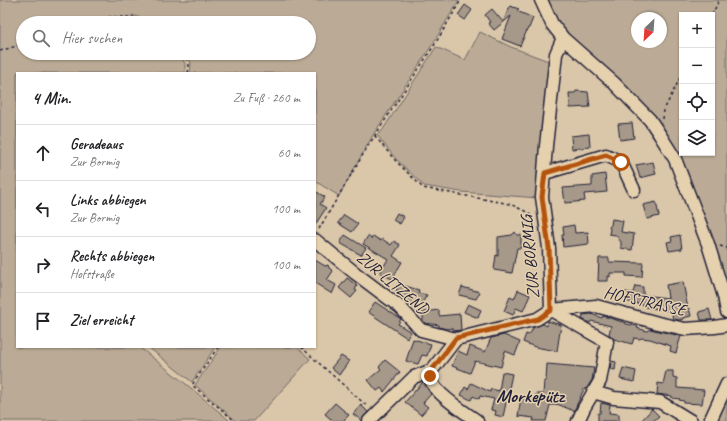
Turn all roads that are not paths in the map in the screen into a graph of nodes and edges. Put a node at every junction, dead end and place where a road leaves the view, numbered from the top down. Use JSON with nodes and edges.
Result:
{"nodes":[{"id":1,"x":542,"y":0,"type":"edge"},
{"id":2,"x":563,"y":38,"type":"junction"},
{"id":3,"x":545,"y":173,"type":"junction"},
{"id":4,"x":634,"y":190,"type":"dead end"},
{"id":5,"x":317,"y":234,"type":"edge"},
{"id":6,"x":551,"y":310,"type":"junction"},
{"id":7,"x":727,"y":312,"type":"edge"},
{"id":8,"x":727,"y":324,"type":"edge"},
{"id":9,"x":456,"y":338,"type":"junction"},
{"id":10,"x":432,"y":370,"type":"junction"},
{"id":11,"x":727,"y":384,"type":"edge"},
{"id":12,"x":593,"y":392,"type":"junction"},
{"id":13,"x":373,"y":418,"type":"edge"},
{"id":14,"x":477,"y":421,"type":"edge"},
{"id":15,"x":578,"y":421,"type":"edge"},
{"id":16,"x":691,"y":421,"type":"edge"},
{"id":17,"x":710,"y":421,"type":"edge"}],
"edges":[{"from":1,"to":2,"type":"street"},
{"from":2,"to":3,"type":"street","name":"ZUR BORMIG"},
{"from":2,"to":7,"type":"street"},
{"from":3,"to":4,"type":"street"},
{"from":3,"to":6,"type":"street","name":"ZUR BORMIG"},
{"from":5,"to":9,"type":"street","name":"ZUR LITZEND"},
{"from":6,"to":8,"type":"street","name":"HOFSTRASSE"},
{"from":6,"to":9,"type":"street","name":"HOFSTRASSE"},
{"from":6,"to":12,"type":"street","name":"ZUR BORMIG"},
{"from":9,"to":10,"type":"street"},
{"from":10,"to":13,"type":"street"},
{"from":10,"to":14,"type":"street"},
{"from":11,"to":17,"type":"street"},
{"from":12,"to":15,"type":"street","name":"ZUR BORMIG"},
{"from":12,"to":16,"type":"street"}]}
